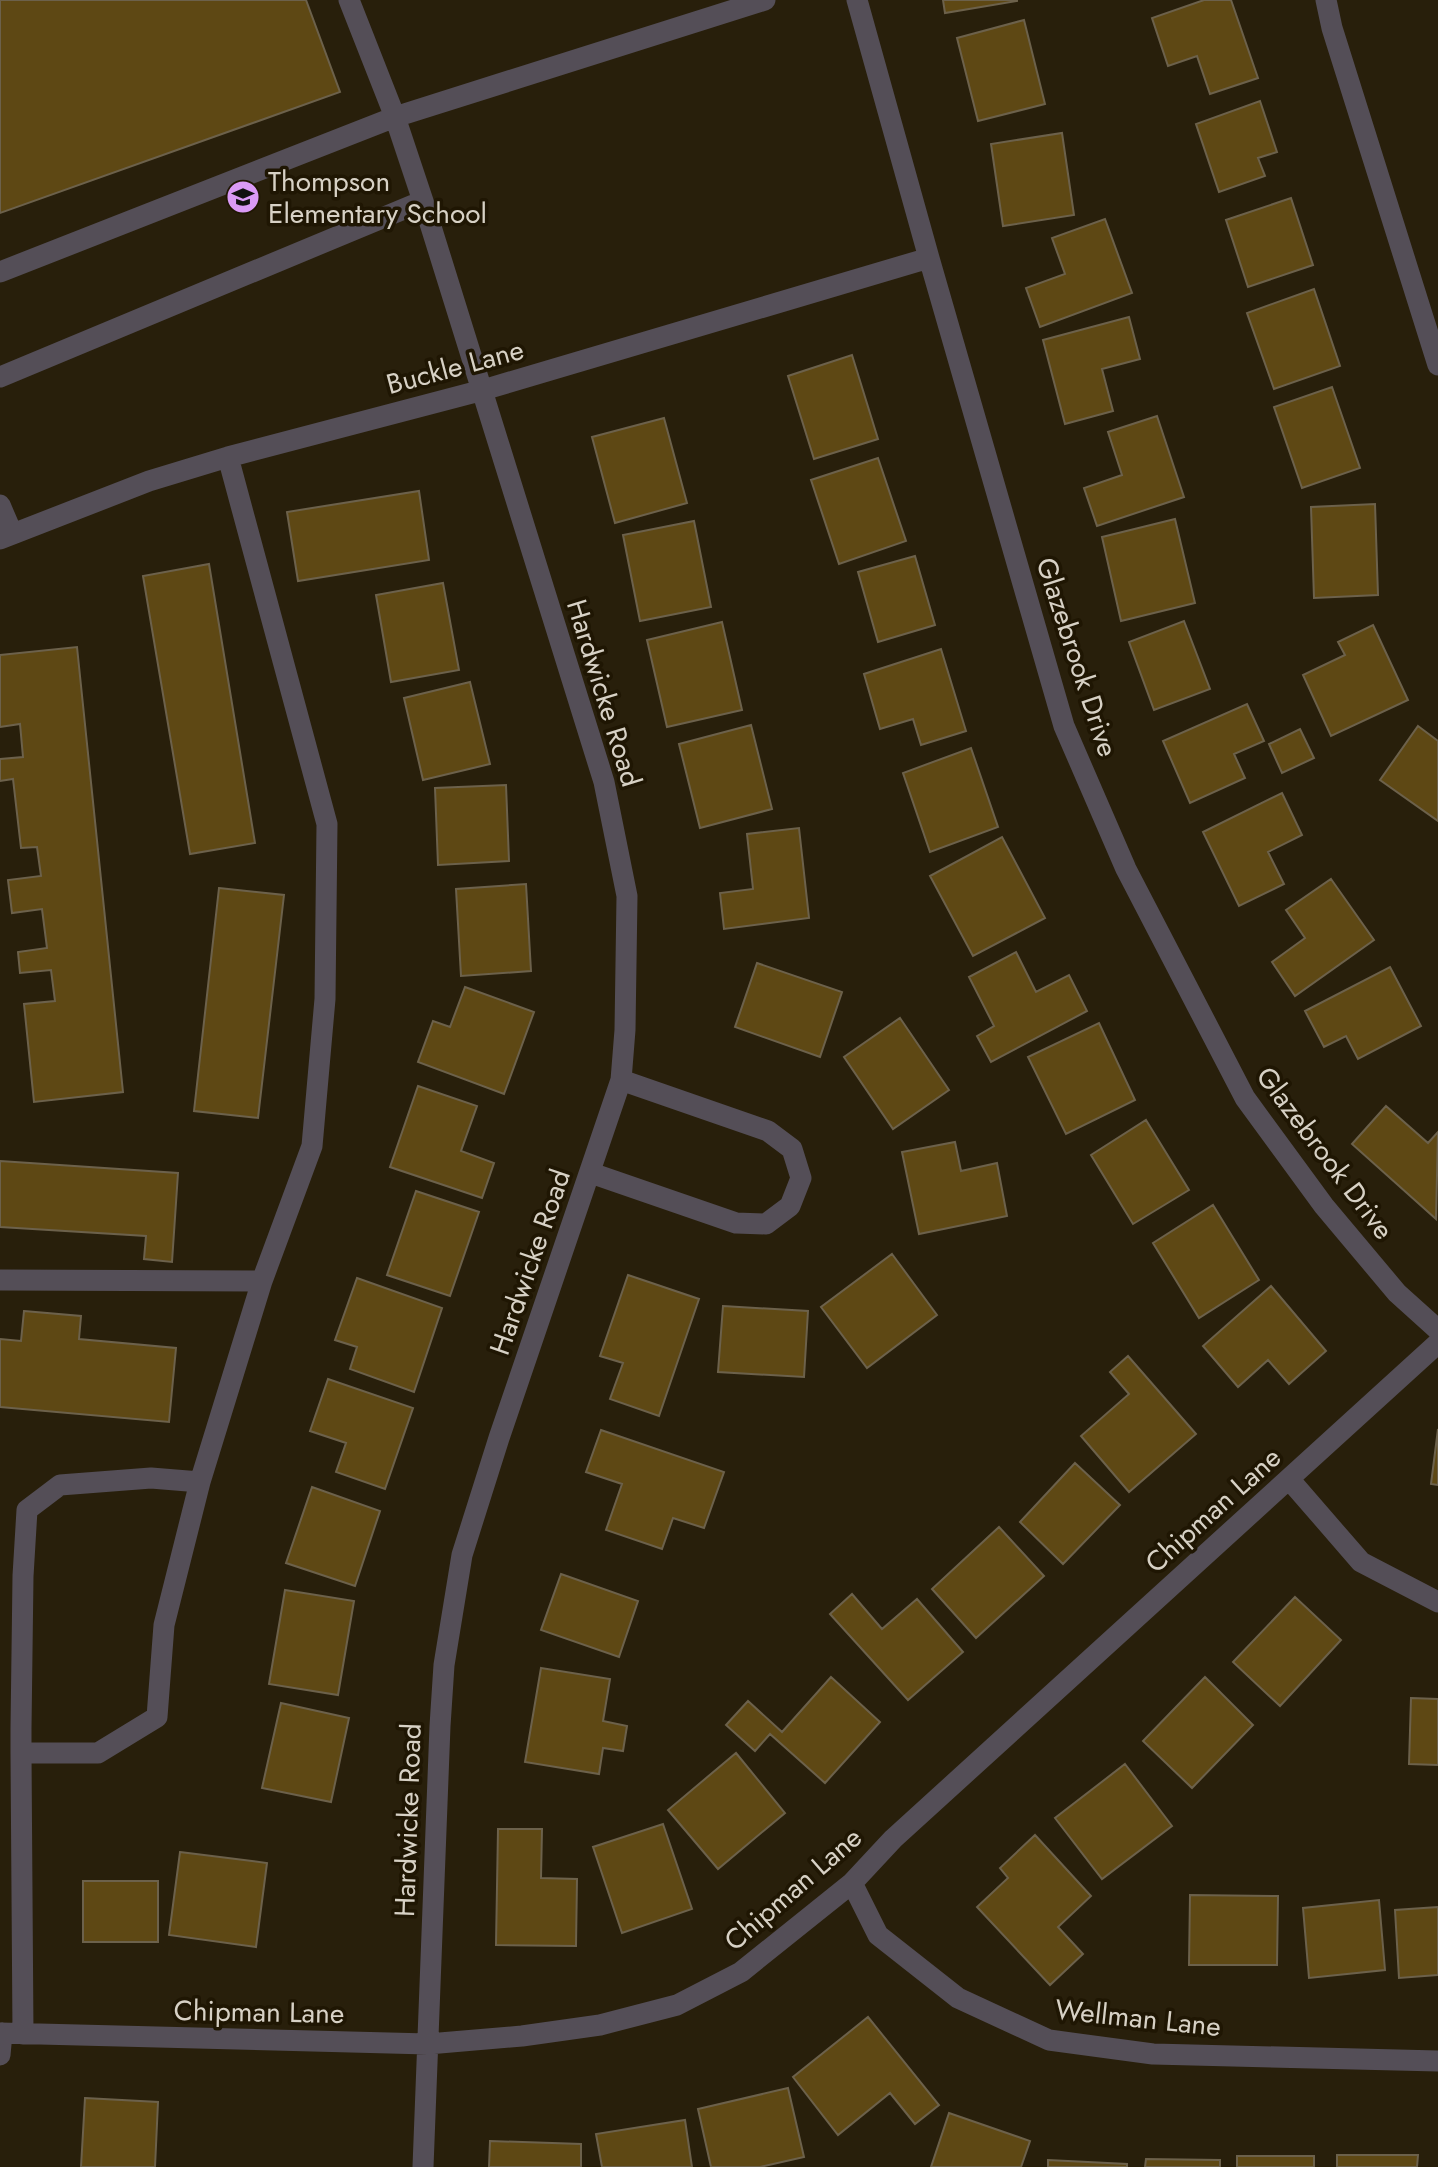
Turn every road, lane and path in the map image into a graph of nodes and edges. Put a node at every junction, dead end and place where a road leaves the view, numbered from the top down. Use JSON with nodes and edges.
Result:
{"nodes":[{"id":1,"x":349,"y":0,"type":"edge"},
{"id":2,"x":765,"y":0,"type":"edge"},
{"id":3,"x":858,"y":0,"type":"edge"},
{"id":4,"x":1326,"y":0,"type":"edge"},
{"id":5,"x":395,"y":117,"type":"junction"},
{"id":6,"x":423,"y":201,"type":"junction"},
{"id":7,"x":929,"y":258,"type":"junction"},
{"id":8,"x":0,"y":272,"type":"edge"},
{"id":9,"x":1438,"y":365,"type":"edge"},
{"id":10,"x":0,"y":377,"type":"edge"},
{"id":11,"x":483,"y":390,"type":"junction"},
{"id":12,"x":228,"y":457,"type":"junction"},
{"id":13,"x":0,"y":505,"type":"edge"},
{"id":14,"x":6,"y":536,"type":"edge"},
{"id":15,"x":621,"y":1080,"type":"junction"},
{"id":16,"x":591,"y":1172,"type":"junction"},
{"id":17,"x":0,"y":1280,"type":"edge"},
{"id":18,"x":261,"y":1281,"type":"junction"},
{"id":19,"x":1438,"y":1330,"type":"edge"},
{"id":20,"x":1438,"y":1343,"type":"edge"},
{"id":21,"x":1289,"y":1479,"type":"junction"},
{"id":22,"x":200,"y":1482,"type":"junction"},
{"id":23,"x":1438,"y":1602,"type":"edge"},
{"id":24,"x":22,"y":1753,"type":"junction"},
{"id":25,"x":852,"y":1883,"type":"junction"},
{"id":26,"x":8,"y":2033,"type":"edge"},
{"id":27,"x":428,"y":2044,"type":"junction"},
{"id":28,"x":0,"y":2055,"type":"edge"},
{"id":29,"x":1438,"y":2062,"type":"edge"},
{"id":30,"x":424,"y":2167,"type":"edge"}],
"edges":[{"from":1,"to":5,"type":"street","name":"Hardwicke Road"},
{"from":2,"to":5,"type":"street"},
{"from":3,"to":7,"type":"street","name":"Glazebrook Drive"},
{"from":4,"to":9,"type":"street"},
{"from":5,"to":6,"type":"street","name":"Hardwicke Road"},
{"from":5,"to":8,"type":"street"},
{"from":6,"to":10,"type":"street"},
{"from":6,"to":11,"type":"street","name":"Hardwicke Road"},
{"from":7,"to":11,"type":"street","name":"Buckle Lane"},
{"from":7,"to":19,"type":"street","name":"Glazebrook Drive"},
{"from":11,"to":12,"type":"street","name":"Buckle Lane"},
{"from":11,"to":15,"type":"street","name":"Hardwicke Road"},
{"from":12,"to":14,"type":"street","name":"Buckle Lane"},
{"from":12,"to":18,"type":"street"},
{"from":13,"to":14,"type":"street"},
{"from":15,"to":16,"type":"street","name":"Hardwicke Road"},
{"from":15,"to":16,"type":"street"},
{"from":16,"to":27,"type":"street","name":"Hardwicke Road"},
{"from":17,"to":18,"type":"street"},
{"from":18,"to":22,"type":"street"},
{"from":20,"to":21,"type":"street","name":"Chipman Lane"},
{"from":21,"to":23,"type":"street"},
{"from":21,"to":25,"type":"street","name":"Chipman Lane"},
{"from":22,"to":24,"type":"street"},
{"from":22,"to":24,"type":"street"},
{"from":24,"to":26,"type":"street"},
{"from":25,"to":27,"type":"street","name":"Chipman Lane"},
{"from":25,"to":29,"type":"street","name":"Wellman Lane"},
{"from":26,"to":27,"type":"street","name":"Chipman Lane"},
{"from":26,"to":28,"type":"street"},
{"from":27,"to":30,"type":"street","name":"Hardwicke Road"}]}
